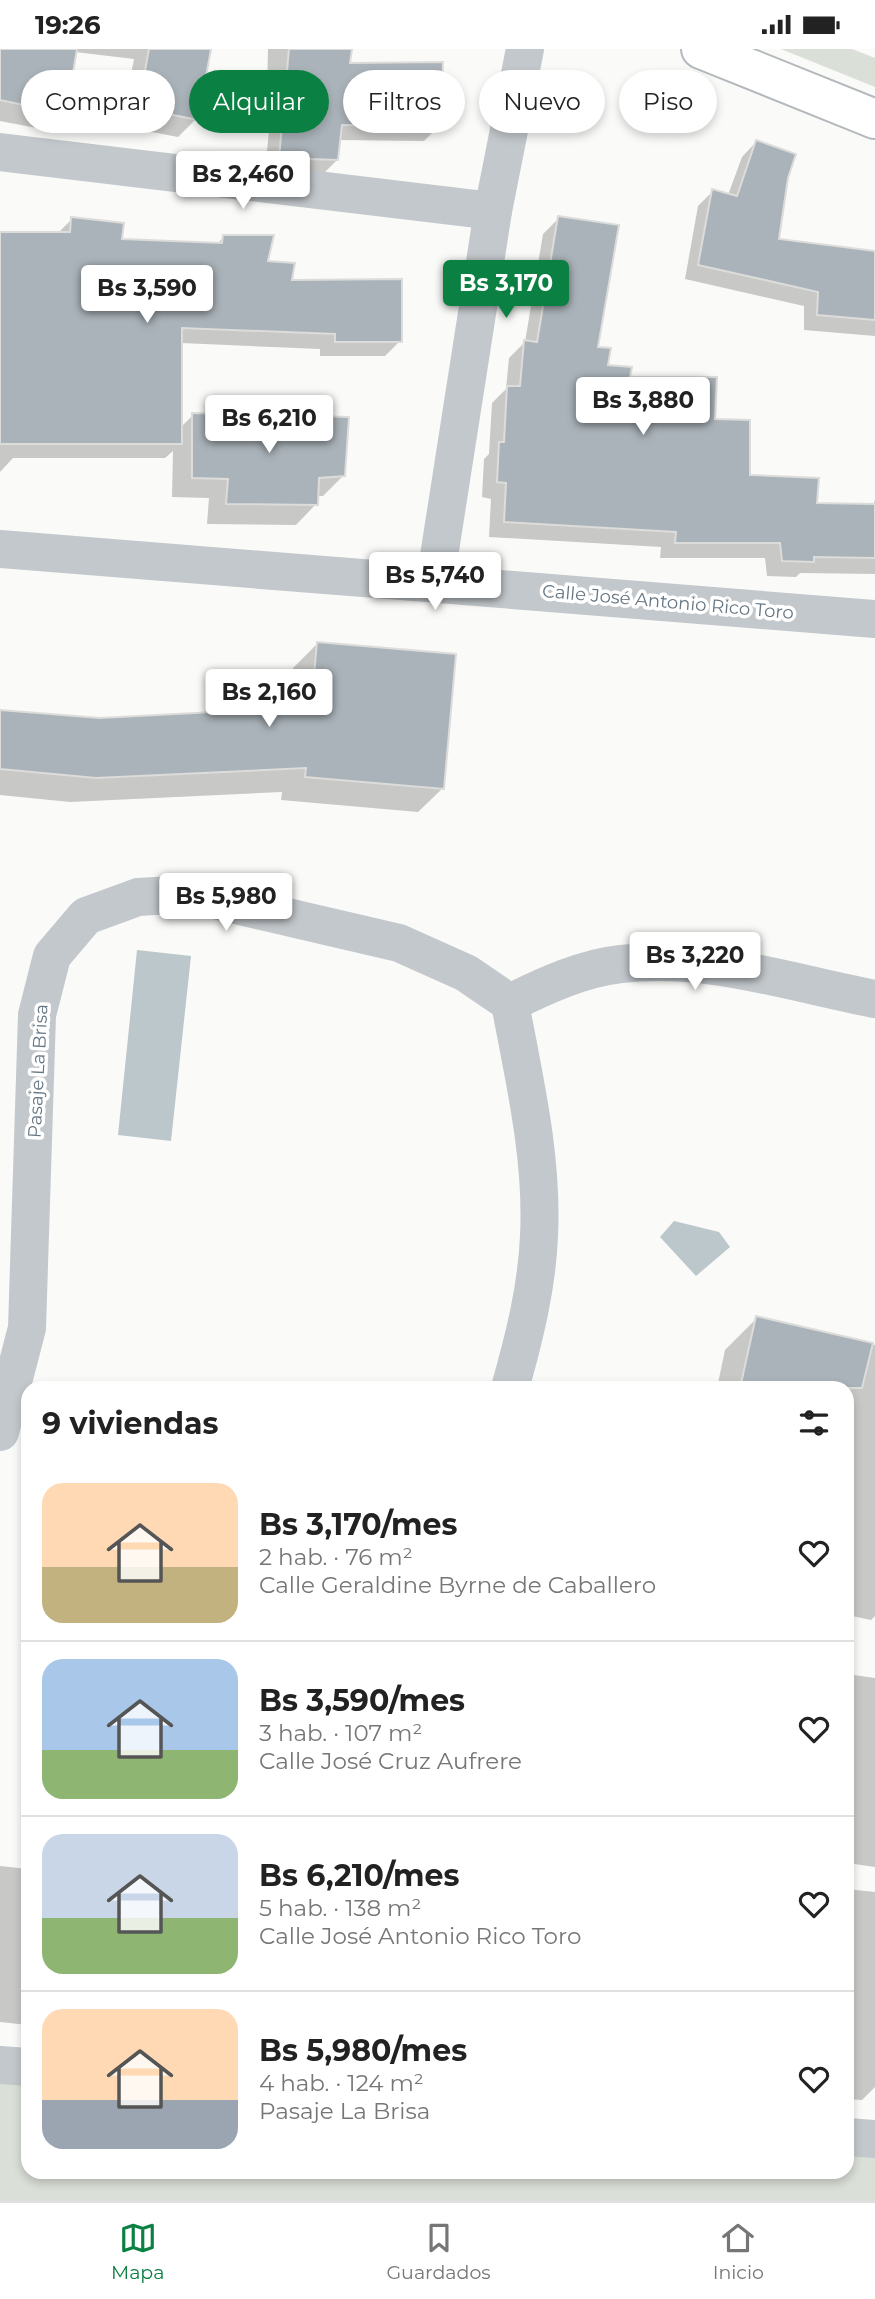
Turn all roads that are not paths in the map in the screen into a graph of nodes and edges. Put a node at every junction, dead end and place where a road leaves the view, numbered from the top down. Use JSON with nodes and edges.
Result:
{"nodes":[{"id":1,"x":525,"y":49,"type":"edge"},
{"id":2,"x":701,"y":49,"type":"edge"},
{"id":3,"x":875,"y":119,"type":"edge"},
{"id":4,"x":0,"y":152,"type":"edge"},
{"id":5,"x":493,"y":211,"type":"junction"},
{"id":6,"x":0,"y":549,"type":"edge"},
{"id":7,"x":435,"y":582,"type":"junction"},
{"id":8,"x":875,"y":619,"type":"edge"},
{"id":9,"x":875,"y":999,"type":"edge"},
{"id":10,"x":510,"y":1003,"type":"junction"},
{"id":11,"x":512,"y":1381,"type":"edge"},
{"id":12,"x":0,"y":1432,"type":"edge"},
{"id":13,"x":0,"y":2065,"type":"edge"},
{"id":14,"x":21,"y":2066,"type":"edge"},
{"id":15,"x":854,"y":2138,"type":"edge"},
{"id":16,"x":875,"y":2139,"type":"edge"}],
"edges":[{"from":1,"to":5,"type":"street"},
{"from":2,"to":3,"type":"highway"},
{"from":4,"to":5,"type":"street"},
{"from":5,"to":7,"type":"street"},
{"from":6,"to":7,"type":"street","name":"Calle José Antonio Rico Toro"},
{"from":7,"to":8,"type":"street","name":"Calle José Antonio Rico Toro"},
{"from":9,"to":10,"type":"street"},
{"from":10,"to":11,"type":"street"},
{"from":10,"to":12,"type":"street","name":"Pasaje La Brisa"},
{"from":13,"to":14,"type":"street"},
{"from":15,"to":16,"type":"street"}]}
